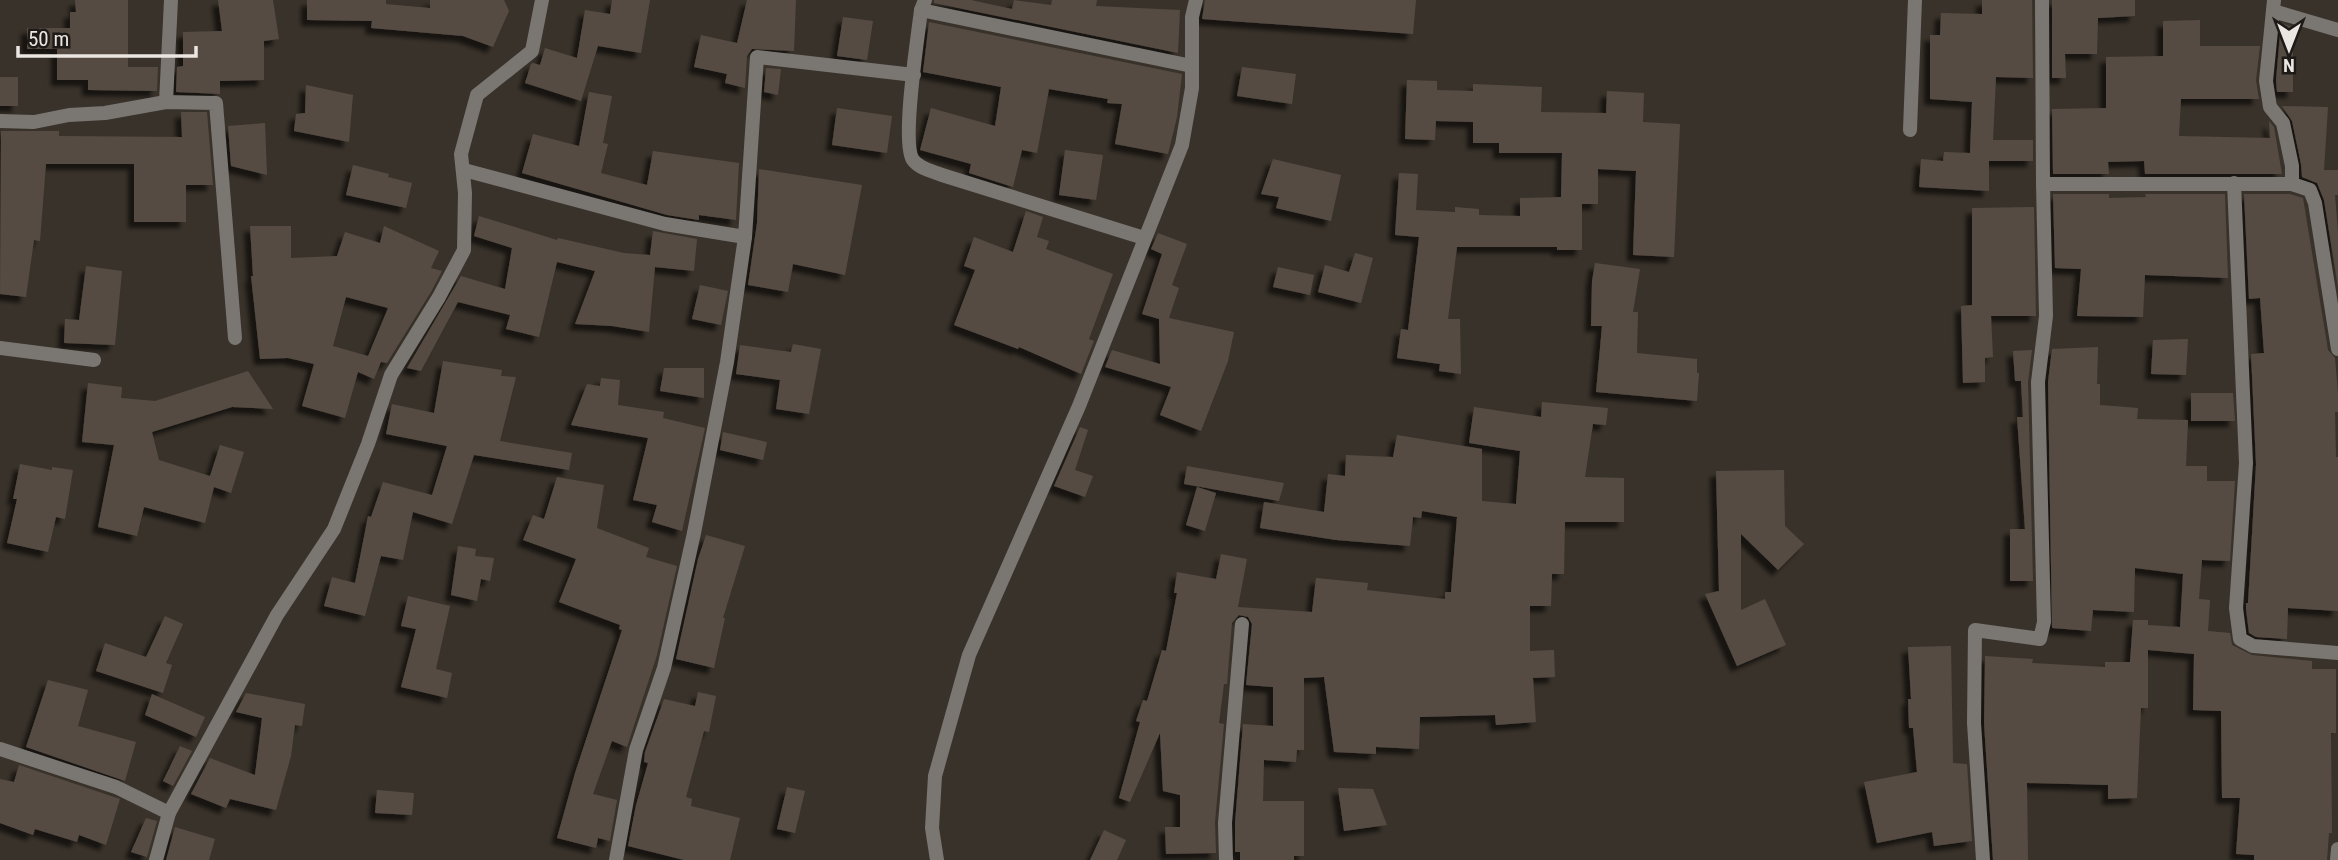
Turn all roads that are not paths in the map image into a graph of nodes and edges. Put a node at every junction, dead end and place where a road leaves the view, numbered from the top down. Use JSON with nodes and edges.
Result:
{"nodes":[{"id":1,"x":170,"y":0,"type":"edge"},
{"id":2,"x":541,"y":0,"type":"edge"},
{"id":3,"x":1196,"y":0,"type":"edge"},
{"id":4,"x":1915,"y":0,"type":"edge"},
{"id":5,"x":2042,"y":0,"type":"edge"},
{"id":6,"x":923,"y":5,"type":"edge"},
{"id":7,"x":2274,"y":6,"type":"edge"},
{"id":8,"x":2338,"y":30,"type":"edge"},
{"id":9,"x":1192,"y":66,"type":"junction"},
{"id":10,"x":914,"y":75,"type":"junction"},
{"id":11,"x":166,"y":102,"type":"junction"},
{"id":12,"x":0,"y":121,"type":"edge"},
{"id":13,"x":1910,"y":131,"type":"dead end"},
{"id":14,"x":464,"y":170,"type":"junction"},
{"id":15,"x":2234,"y":183,"type":"junction"},
{"id":16,"x":2043,"y":184,"type":"junction"},
{"id":17,"x":2292,"y":184,"type":"junction"},
{"id":18,"x":745,"y":237,"type":"junction"},
{"id":19,"x":1144,"y":238,"type":"junction"},
{"id":20,"x":235,"y":338,"type":"dead end"},
{"id":21,"x":0,"y":348,"type":"edge"},
{"id":22,"x":2338,"y":349,"type":"edge"},
{"id":23,"x":94,"y":360,"type":"dead end"},
{"id":24,"x":1242,"y":624,"type":"dead end"},
{"id":25,"x":2338,"y":653,"type":"edge"},
{"id":26,"x":0,"y":749,"type":"edge"},
{"id":27,"x":169,"y":813,"type":"junction"},
{"id":28,"x":2338,"y":849,"type":"edge"},
{"id":29,"x":156,"y":860,"type":"edge"},
{"id":30,"x":616,"y":860,"type":"edge"},
{"id":31,"x":937,"y":860,"type":"edge"},
{"id":32,"x":1226,"y":860,"type":"edge"},
{"id":33,"x":1983,"y":860,"type":"edge"},
{"id":34,"x":2337,"y":860,"type":"edge"}],
"edges":[{"from":1,"to":11,"type":"street"},
{"from":2,"to":14,"type":"street"},
{"from":3,"to":9,"type":"street"},
{"from":4,"to":13,"type":"street"},
{"from":5,"to":16,"type":"street"},
{"from":6,"to":9,"type":"street"},
{"from":6,"to":10,"type":"street"},
{"from":7,"to":8,"type":"street"},
{"from":7,"to":17,"type":"street"},
{"from":9,"to":19,"type":"street"},
{"from":10,"to":18,"type":"street"},
{"from":10,"to":19,"type":"street"},
{"from":11,"to":12,"type":"street"},
{"from":11,"to":20,"type":"street"},
{"from":14,"to":18,"type":"street"},
{"from":14,"to":27,"type":"street"},
{"from":15,"to":16,"type":"street"},
{"from":15,"to":17,"type":"street"},
{"from":15,"to":25,"type":"street"},
{"from":16,"to":33,"type":"street"},
{"from":17,"to":22,"type":"street"},
{"from":18,"to":30,"type":"street"},
{"from":19,"to":31,"type":"street"},
{"from":21,"to":23,"type":"street"},
{"from":24,"to":32,"type":"street"},
{"from":26,"to":27,"type":"street"},
{"from":27,"to":29,"type":"street"},
{"from":28,"to":34,"type":"street"}]}
